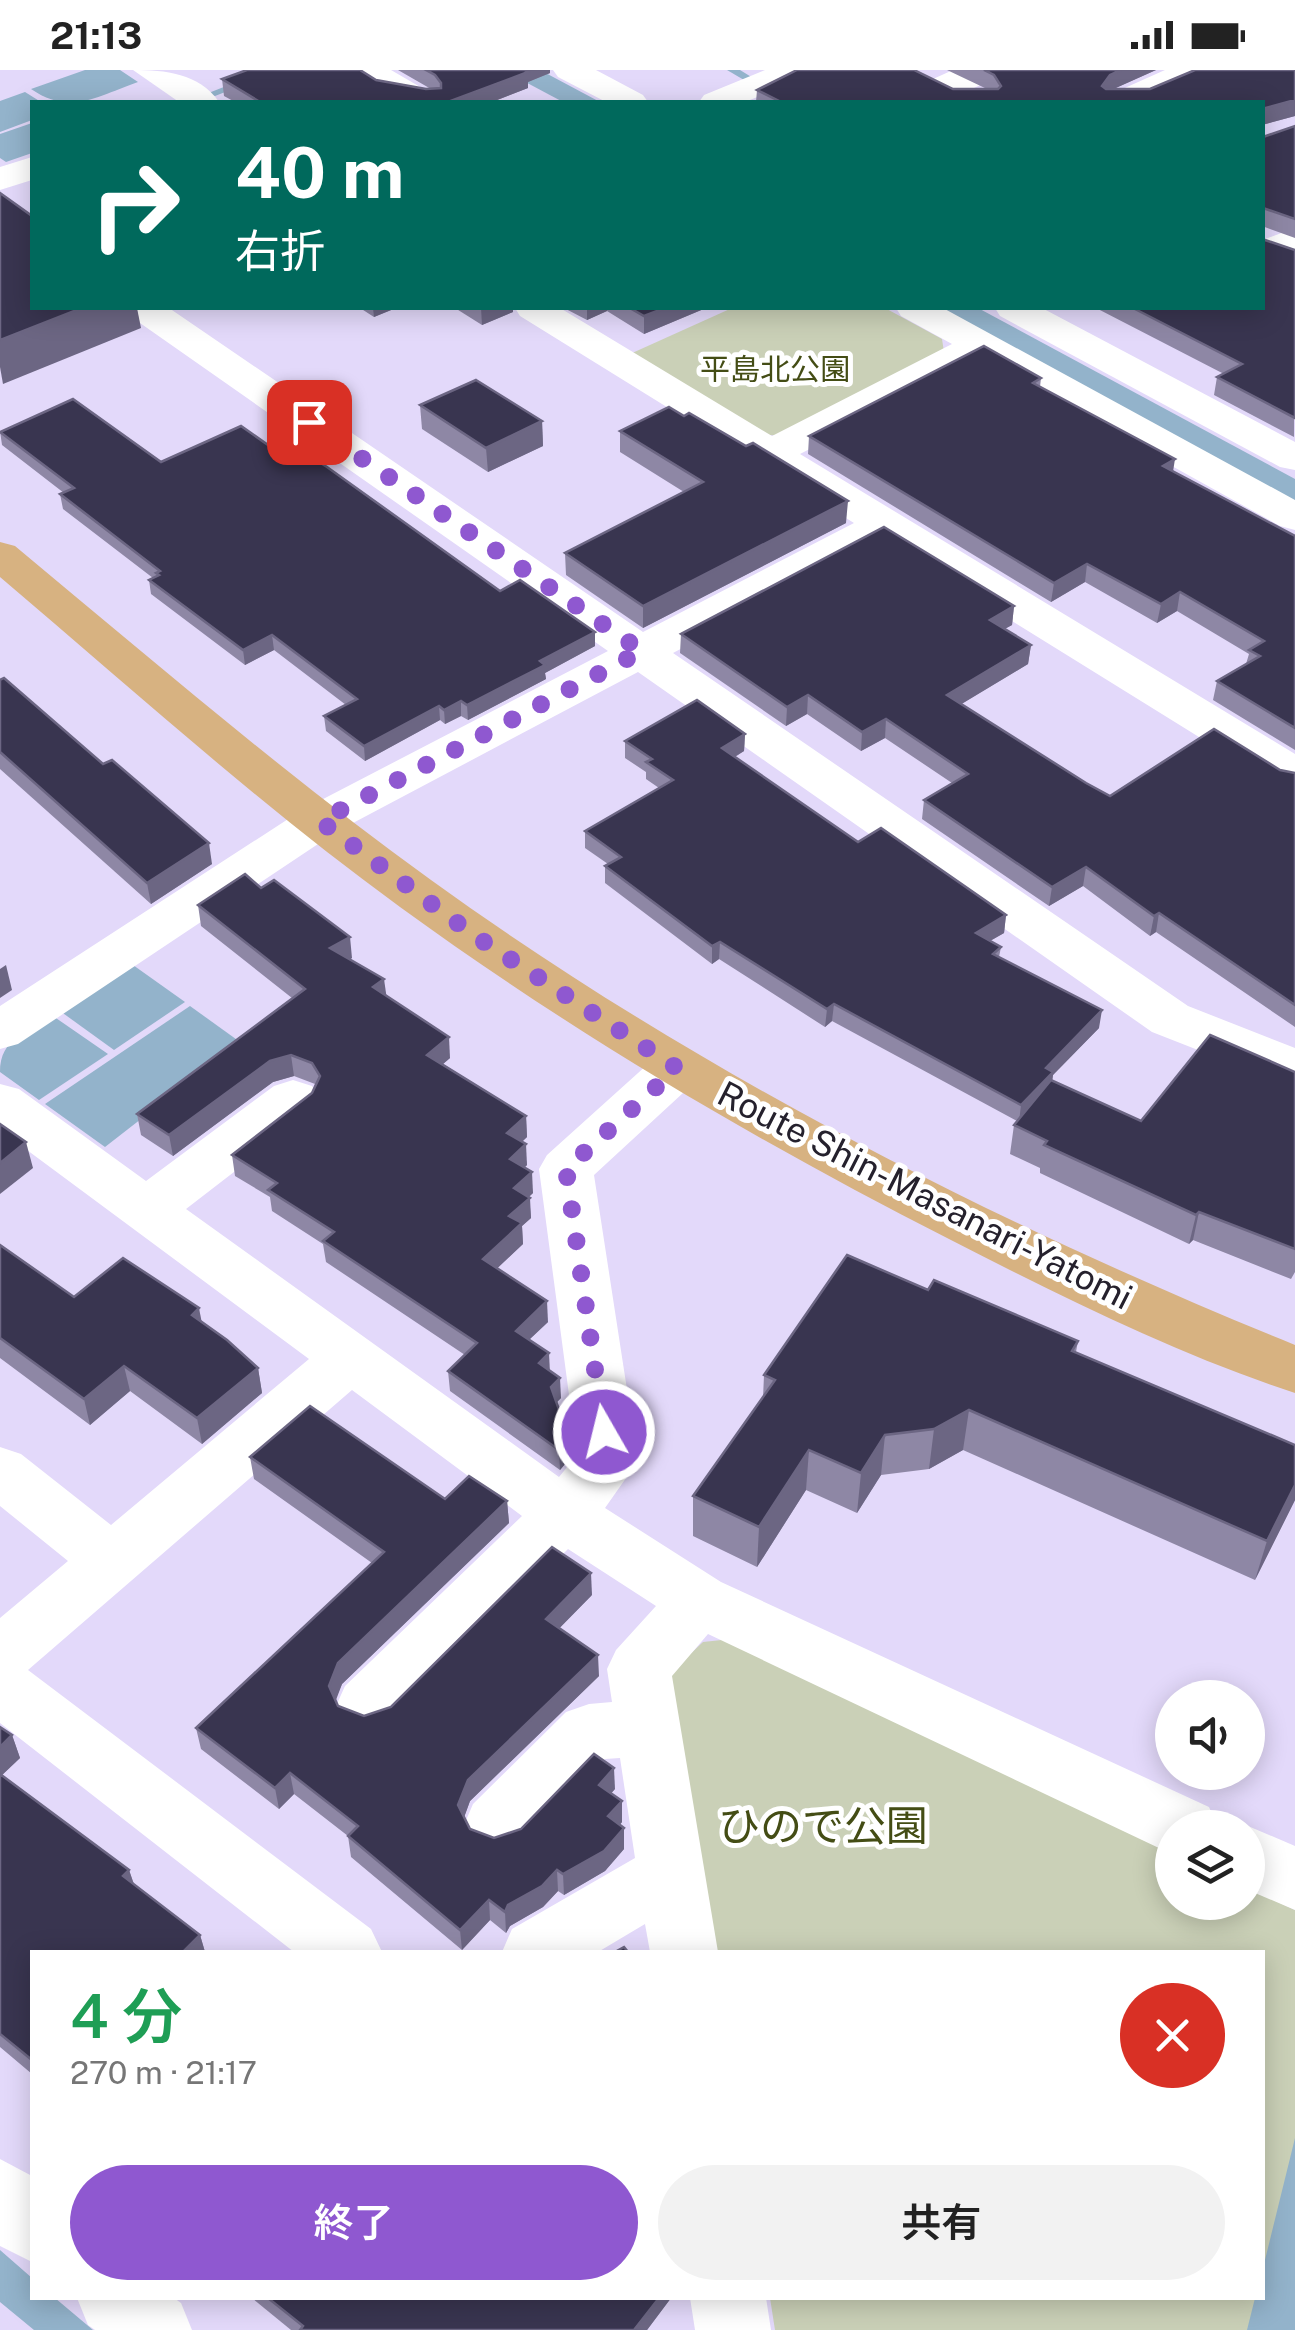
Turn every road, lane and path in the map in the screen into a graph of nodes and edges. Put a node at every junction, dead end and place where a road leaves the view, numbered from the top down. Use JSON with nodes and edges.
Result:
{"nodes":[{"id":1,"x":150,"y":70,"type":"edge"},
{"id":2,"x":367,"y":70,"type":"edge"},
{"id":3,"x":570,"y":70,"type":"edge"},
{"id":4,"x":795,"y":70,"type":"edge"},
{"id":5,"x":982,"y":70,"type":"edge"},
{"id":6,"x":1193,"y":70,"type":"edge"},
{"id":7,"x":927,"y":81,"type":"edge"},
{"id":8,"x":199,"y":100,"type":"edge"},
{"id":9,"x":419,"y":100,"type":"edge"},
{"id":10,"x":627,"y":100,"type":"edge"},
{"id":11,"x":721,"y":100,"type":"edge"},
{"id":12,"x":974,"y":100,"type":"edge"},
{"id":13,"x":1126,"y":100,"type":"edge"},
{"id":14,"x":30,"y":170,"type":"edge"},
{"id":15,"x":4,"y":198,"type":"edge"},
{"id":16,"x":201,"y":310,"type":"edge"},
{"id":17,"x":537,"y":310,"type":"edge"},
{"id":18,"x":919,"y":310,"type":"edge"},
{"id":19,"x":1018,"y":310,"type":"edge"},
{"id":20,"x":157,"y":317,"type":"edge"},
{"id":21,"x":982,"y":344,"type":"junction"},
{"id":22,"x":770,"y":452,"type":"junction"},
{"id":23,"x":1295,"y":458,"type":"edge"},
{"id":24,"x":1295,"y":517,"type":"edge"},
{"id":25,"x":885,"y":523,"type":"junction"},
{"id":26,"x":0,"y":555,"type":"edge"},
{"id":27,"x":642,"y":651,"type":"junction"},
{"id":28,"x":1295,"y":775,"type":"edge"},
{"id":29,"x":320,"y":821,"type":"junction"},
{"id":30,"x":0,"y":1031,"type":"edge"},
{"id":31,"x":677,"y":1068,"type":"junction"},
{"id":32,"x":1295,"y":1069,"type":"edge"},
{"id":33,"x":293,"y":1099,"type":"dead end"},
{"id":34,"x":0,"y":1103,"type":"edge"},
{"id":35,"x":146,"y":1210,"type":"junction"},
{"id":36,"x":350,"y":1358,"type":"junction"},
{"id":37,"x":1295,"y":1370,"type":"edge"},
{"id":38,"x":0,"y":1471,"type":"edge"},
{"id":39,"x":564,"y":1514,"type":"junction"},
{"id":40,"x":112,"y":1561,"type":"junction"},
{"id":41,"x":699,"y":1602,"type":"junction"},
{"id":42,"x":0,"y":1656,"type":"edge"},
{"id":43,"x":0,"y":1686,"type":"edge"},
{"id":44,"x":368,"y":1706,"type":"dead end"},
{"id":45,"x":648,"y":1727,"type":"junction"},
{"id":46,"x":1155,"y":1814,"type":"edge"},
{"id":47,"x":497,"y":1824,"type":"dead end"},
{"id":48,"x":1265,"y":1864,"type":"edge"},
{"id":49,"x":673,"y":1872,"type":"junction"},
{"id":50,"x":1295,"y":1879,"type":"edge"},
{"id":51,"x":344,"y":1950,"type":"edge"},
{"id":52,"x":539,"y":1950,"type":"edge"},
{"id":53,"x":684,"y":1950,"type":"edge"},
{"id":54,"x":0,"y":2196,"type":"edge"},
{"id":55,"x":30,"y":2222,"type":"edge"},
{"id":56,"x":728,"y":2300,"type":"edge"},
{"id":57,"x":732,"y":2330,"type":"edge"}],
"edges":[{"from":1,"to":8,"type":"street"},
{"from":2,"to":9,"type":"street"},
{"from":3,"to":10,"type":"street"},
{"from":4,"to":11,"type":"street"},
{"from":5,"to":7,"type":"street"},
{"from":6,"to":13,"type":"street"},
{"from":7,"to":12,"type":"street"},
{"from":14,"to":15,"type":"street"},
{"from":16,"to":20,"type":"street"},
{"from":17,"to":22,"type":"street"},
{"from":18,"to":21,"type":"street"},
{"from":19,"to":23,"type":"street"},
{"from":20,"to":27,"type":"street"},
{"from":21,"to":22,"type":"street"},
{"from":21,"to":24,"type":"street"},
{"from":22,"to":25,"type":"street"},
{"from":25,"to":27,"type":"street"},
{"from":25,"to":28,"type":"street"},
{"from":26,"to":29,"type":"main road","name":"Route Shin-Masanari-Yatomi"},
{"from":27,"to":29,"type":"street"},
{"from":27,"to":32,"type":"street"},
{"from":29,"to":30,"type":"street"},
{"from":29,"to":31,"type":"main road","name":"Route Shin-Masanari-Yatomi"},
{"from":31,"to":37,"type":"main road","name":"Route Shin-Masanari-Yatomi"},
{"from":31,"to":39,"type":"street"},
{"from":33,"to":35,"type":"street"},
{"from":34,"to":35,"type":"street"},
{"from":35,"to":36,"type":"street"},
{"from":36,"to":39,"type":"street"},
{"from":36,"to":40,"type":"street"},
{"from":38,"to":40,"type":"street"},
{"from":39,"to":41,"type":"street"},
{"from":39,"to":44,"type":"street"},
{"from":40,"to":42,"type":"street"},
{"from":41,"to":45,"type":"street"},
{"from":41,"to":46,"type":"street"},
{"from":43,"to":51,"type":"street"},
{"from":45,"to":47,"type":"street"},
{"from":45,"to":49,"type":"street"},
{"from":48,"to":50,"type":"street"},
{"from":49,"to":52,"type":"street"},
{"from":49,"to":53,"type":"street"},
{"from":54,"to":55,"type":"street"},
{"from":56,"to":57,"type":"street"}]}
